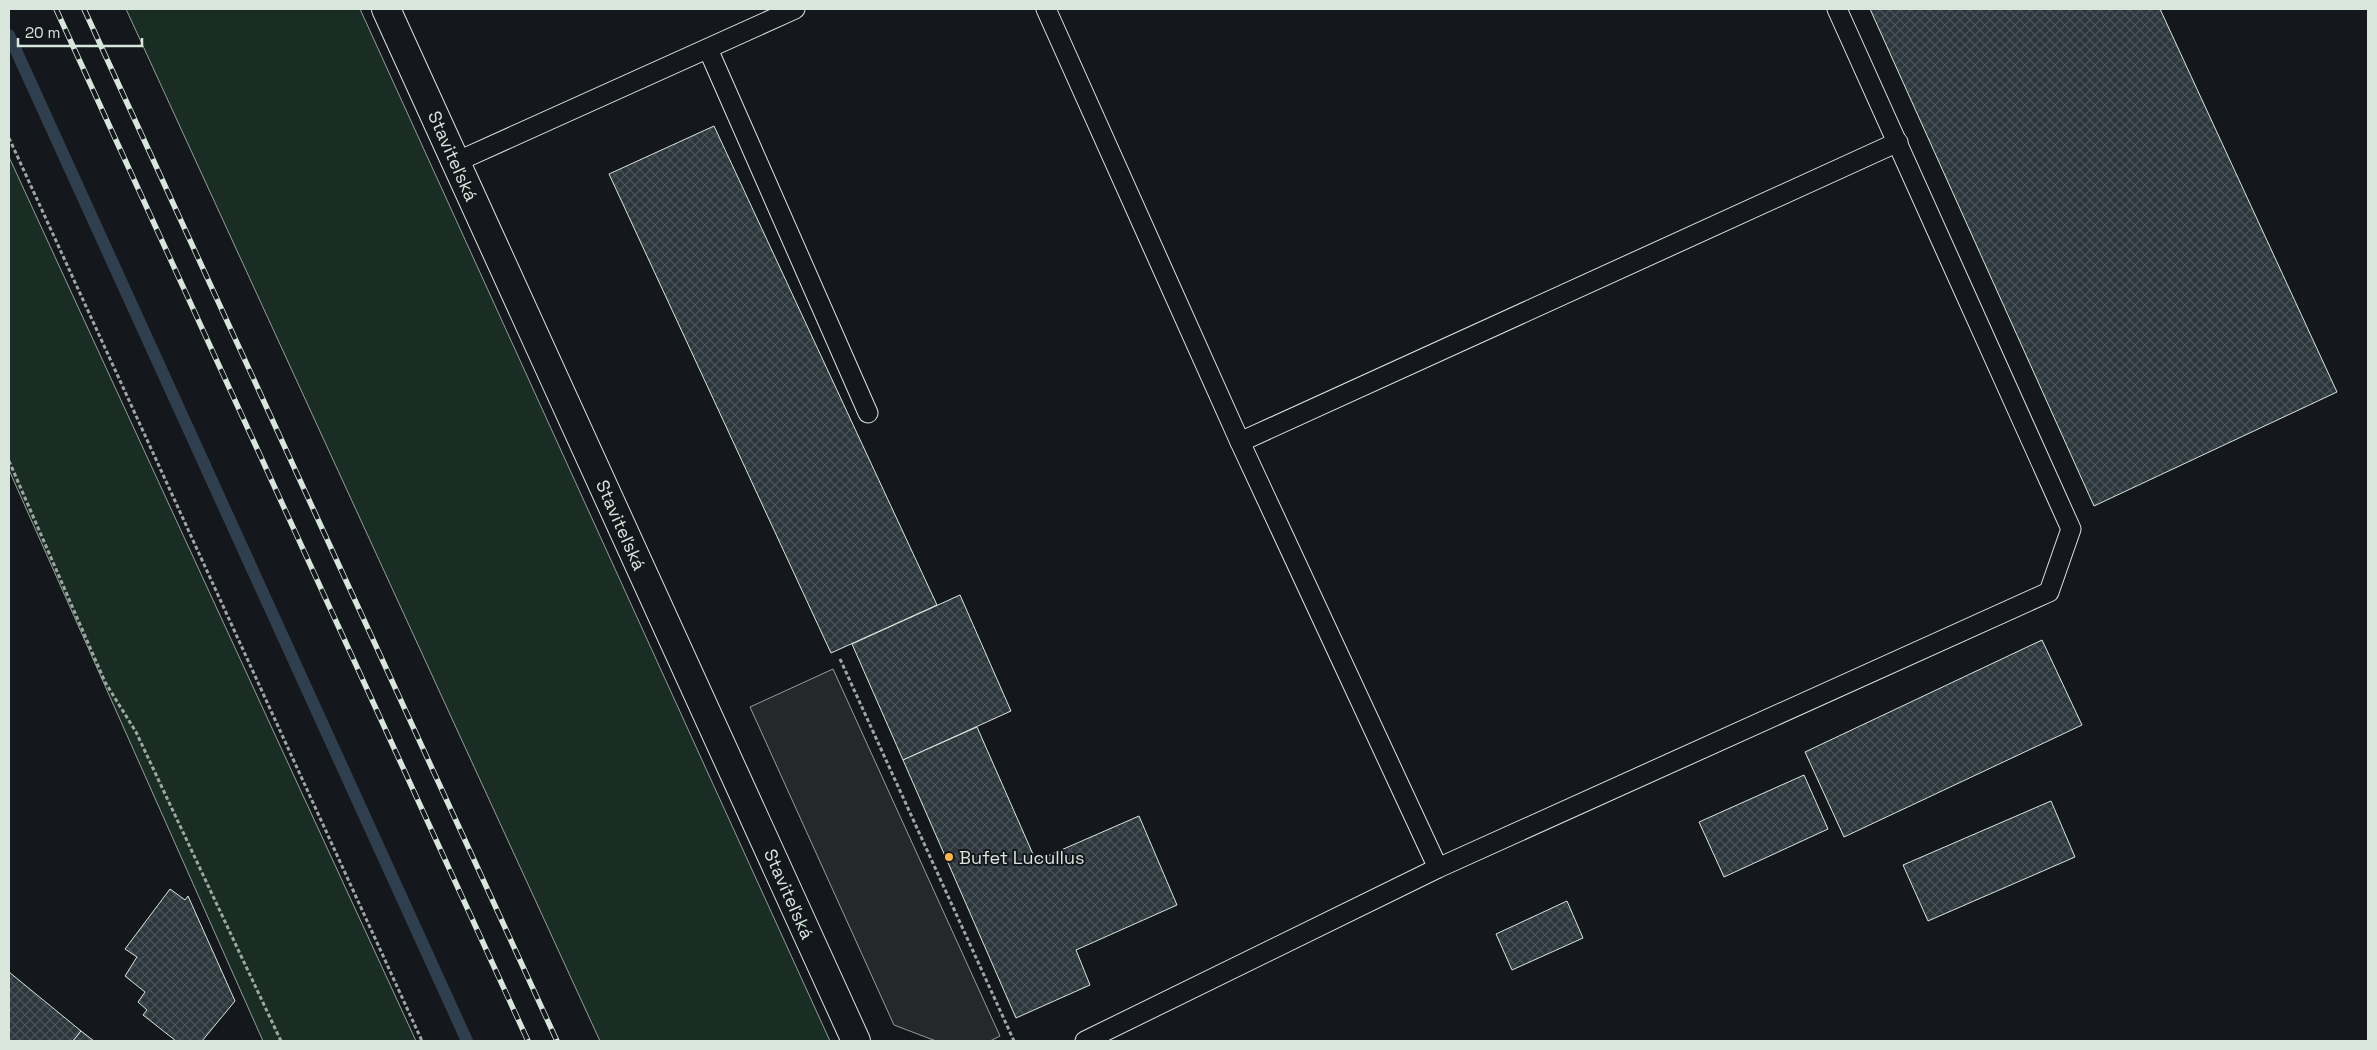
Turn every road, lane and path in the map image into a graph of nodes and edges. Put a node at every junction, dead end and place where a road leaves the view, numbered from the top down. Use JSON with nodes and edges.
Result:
{"nodes":[{"id":1,"x":386,"y":9,"type":"edge"},
{"id":2,"x":796,"y":9,"type":"edge"},
{"id":3,"x":1046,"y":9,"type":"edge"},
{"id":4,"x":1837,"y":9,"type":"edge"},
{"id":5,"x":708,"y":49,"type":"junction"},
{"id":6,"x":9,"y":138,"type":"edge"},
{"id":7,"x":1898,"y":142,"type":"junction"},
{"id":8,"x":456,"y":162,"type":"junction"},
{"id":9,"x":868,"y":413,"type":"dead end"},
{"id":10,"x":1240,"y":442,"type":"junction"},
{"id":11,"x":9,"y":461,"type":"edge"},
{"id":12,"x":840,"y":659,"type":"dead end"},
{"id":13,"x":1438,"y":868,"type":"junction"},
{"id":14,"x":281,"y":1041,"type":"edge"},
{"id":15,"x":422,"y":1041,"type":"edge"},
{"id":16,"x":856,"y":1041,"type":"edge"},
{"id":17,"x":1014,"y":1041,"type":"edge"},
{"id":18,"x":1085,"y":1041,"type":"edge"}],
"edges":[{"from":1,"to":8,"type":"street","name":"Staviteľská"},
{"from":2,"to":5,"type":"lane"},
{"from":3,"to":10,"type":"lane"},
{"from":4,"to":7,"type":"lane"},
{"from":5,"to":8,"type":"lane"},
{"from":5,"to":9,"type":"lane"},
{"from":6,"to":15,"type":"path"},
{"from":7,"to":10,"type":"lane"},
{"from":7,"to":13,"type":"lane"},
{"from":8,"to":16,"type":"street","name":"Staviteľská"},
{"from":10,"to":13,"type":"lane"},
{"from":11,"to":14,"type":"path"},
{"from":12,"to":17,"type":"path"},
{"from":13,"to":18,"type":"lane"}]}
